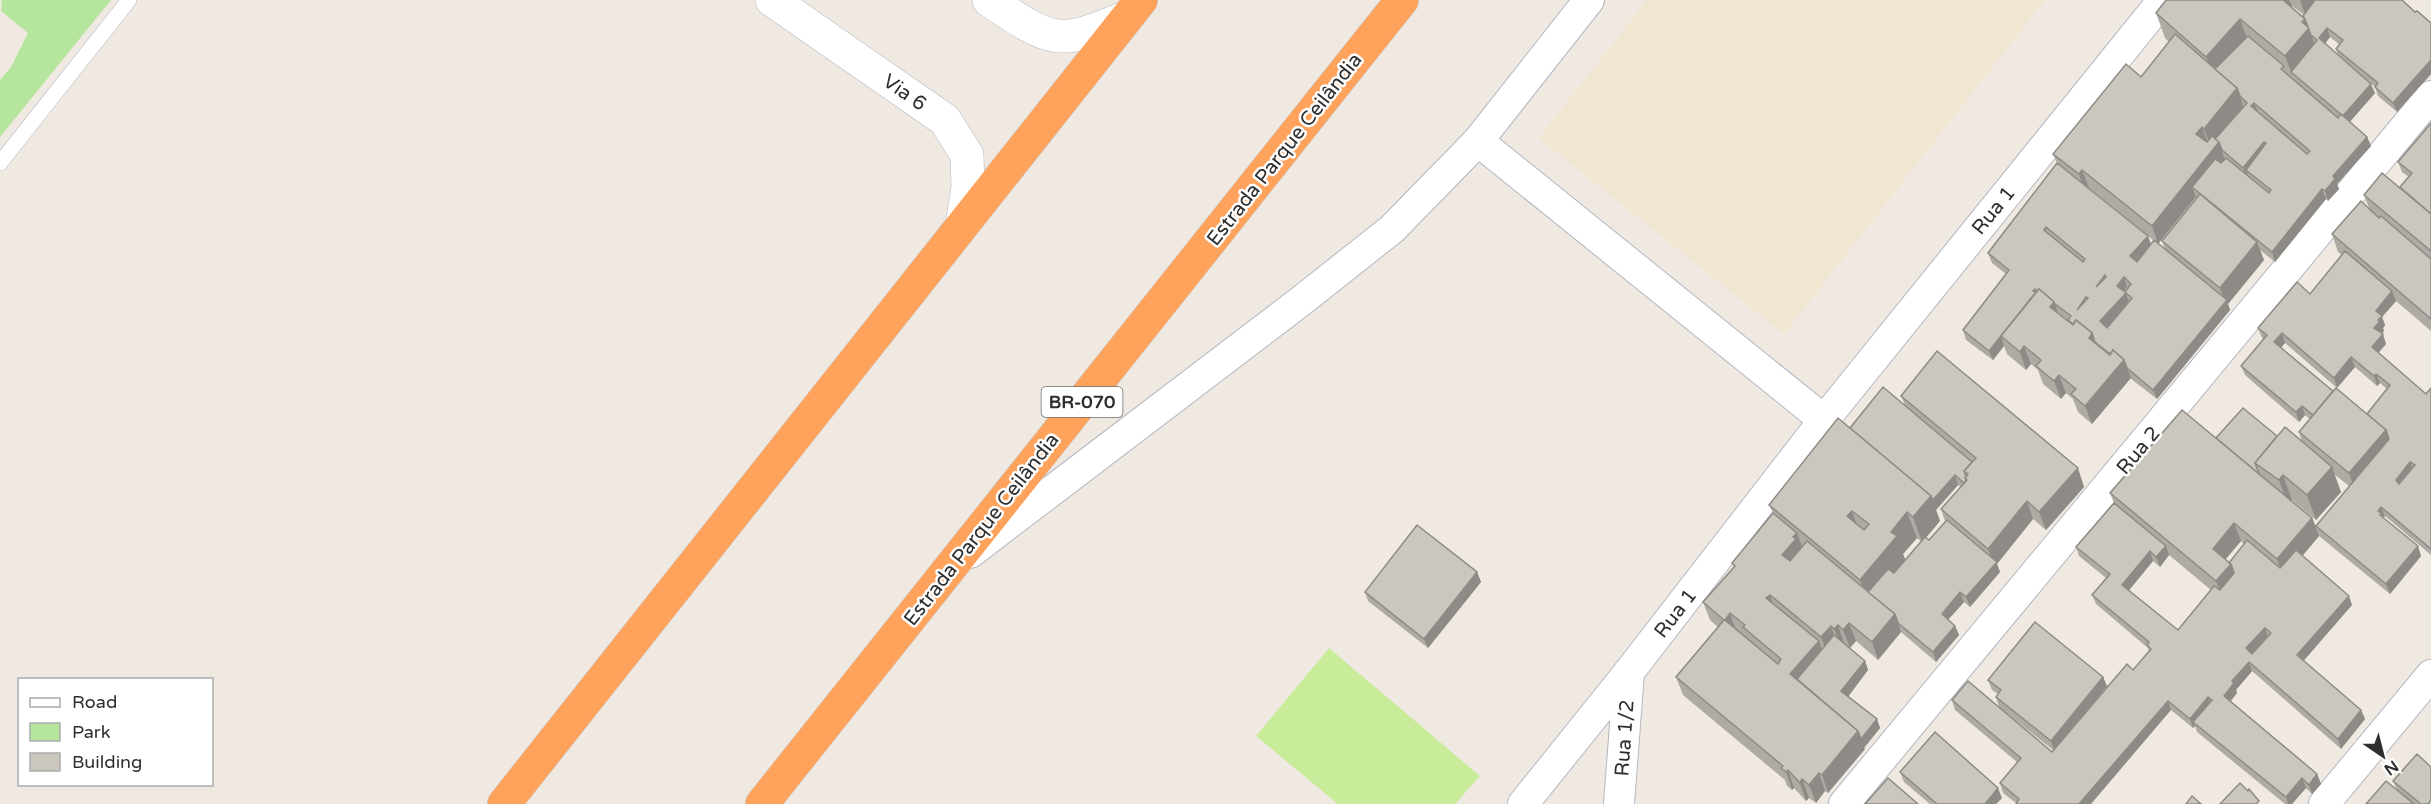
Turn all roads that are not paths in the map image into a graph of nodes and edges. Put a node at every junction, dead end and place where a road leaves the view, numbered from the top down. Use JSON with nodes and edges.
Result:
{"nodes":[{"id":1,"x":129,"y":0,"type":"edge"},
{"id":2,"x":772,"y":0,"type":"edge"},
{"id":3,"x":989,"y":0,"type":"edge"},
{"id":4,"x":1402,"y":0,"type":"edge"},
{"id":5,"x":1589,"y":0,"type":"edge"},
{"id":6,"x":2163,"y":0,"type":"edge"},
{"id":7,"x":1134,"y":9,"type":"edge"},
{"id":8,"x":2431,"y":96,"type":"edge"},
{"id":9,"x":1478,"y":141,"type":"junction"},
{"id":10,"x":0,"y":163,"type":"edge"},
{"id":11,"x":962,"y":225,"type":"junction"},
{"id":12,"x":1824,"y":420,"type":"junction"},
{"id":13,"x":951,"y":568,"type":"junction"},
{"id":14,"x":1629,"y":672,"type":"junction"},
{"id":15,"x":2431,"y":675,"type":"edge"},
{"id":16,"x":504,"y":804,"type":"edge"},
{"id":17,"x":762,"y":804,"type":"edge"},
{"id":18,"x":1523,"y":804,"type":"edge"},
{"id":19,"x":1619,"y":804,"type":"edge"},
{"id":20,"x":1844,"y":804,"type":"edge"},
{"id":21,"x":2324,"y":804,"type":"edge"}],
"edges":[{"from":1,"to":10,"type":"lane"},
{"from":2,"to":11,"type":"main road","name":"Via 6"},
{"from":3,"to":7,"type":"main road"},
{"from":4,"to":13,"type":"highway","name":"Estrada Parque Ceilândia","number":"BR-070"},
{"from":5,"to":9,"type":"street"},
{"from":6,"to":12,"type":"street","name":"Rua 1"},
{"from":7,"to":11,"type":"highway"},
{"from":8,"to":20,"type":"street","name":"Rua 2"},
{"from":9,"to":12,"type":"street"},
{"from":9,"to":13,"type":"street"},
{"from":11,"to":16,"type":"highway"},
{"from":12,"to":14,"type":"street","name":"Rua 1"},
{"from":13,"to":17,"type":"highway","name":"Estrada Parque Ceilândia","number":"BR-070"},
{"from":14,"to":18,"type":"street","name":"Rua 1"},
{"from":14,"to":19,"type":"street","name":"Rua 1/2"},
{"from":15,"to":21,"type":"street"}]}
